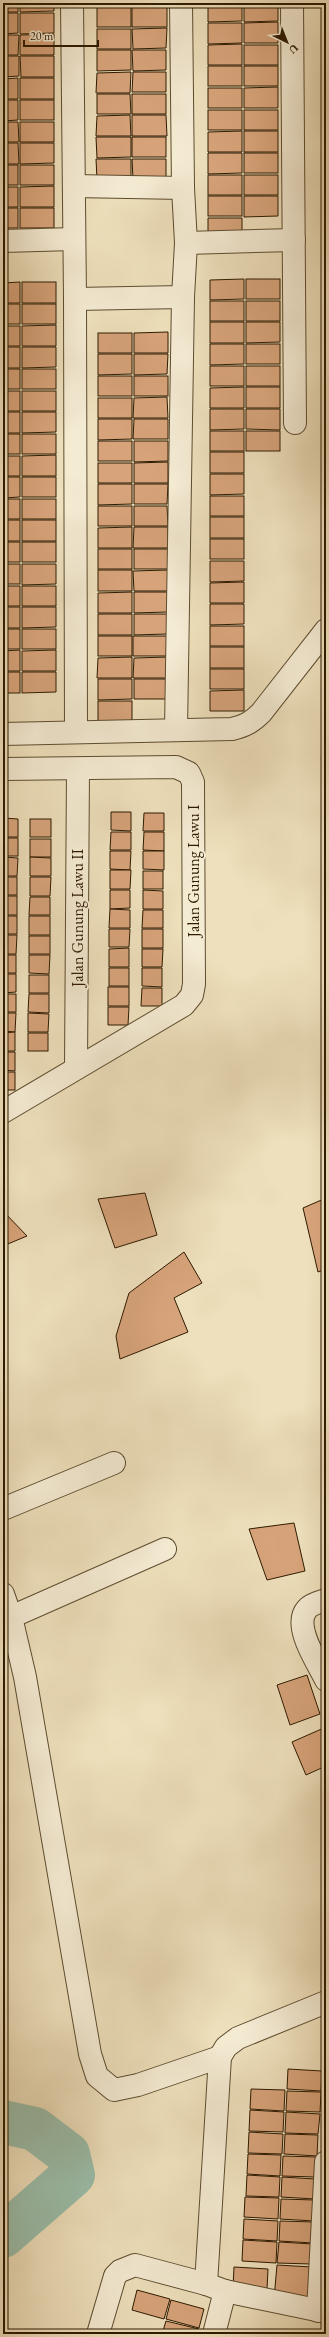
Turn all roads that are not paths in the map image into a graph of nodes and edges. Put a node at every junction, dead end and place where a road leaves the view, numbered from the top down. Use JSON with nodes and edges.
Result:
{"nodes":[{"id":1,"x":72,"y":3,"type":"edge"},
{"id":2,"x":182,"y":3,"type":"edge"},
{"id":3,"x":292,"y":3,"type":"edge"},
{"id":4,"x":74,"y":186,"type":"junction"},
{"id":5,"x":184,"y":188,"type":"junction"},
{"id":6,"x":74,"y":239,"type":"junction"},
{"id":7,"x":294,"y":240,"type":"junction"},
{"id":8,"x":3,"y":242,"type":"edge"},
{"id":9,"x":186,"y":243,"type":"junction"},
{"id":10,"x":183,"y":297,"type":"junction"},
{"id":11,"x":75,"y":299,"type":"junction"},
{"id":12,"x":295,"y":423,"type":"dead end"},
{"id":13,"x":326,"y":630,"type":"edge"},
{"id":14,"x":176,"y":730,"type":"junction"},
{"id":15,"x":76,"y":731,"type":"junction"},
{"id":16,"x":3,"y":734,"type":"edge"},
{"id":17,"x":3,"y":768,"type":"edge"},
{"id":18,"x":78,"y":769,"type":"junction"},
{"id":19,"x":76,"y":1067,"type":"junction"},
{"id":20,"x":3,"y":1112,"type":"edge"},
{"id":21,"x":114,"y":1463,"type":"dead end"},
{"id":22,"x":3,"y":1509,"type":"edge"},
{"id":23,"x":165,"y":1549,"type":"dead end"},
{"id":24,"x":3,"y":1594,"type":"edge"},
{"id":25,"x":326,"y":1600,"type":"edge"},
{"id":26,"x":11,"y":1617,"type":"junction"},
{"id":27,"x":326,"y":1680,"type":"edge"},
{"id":28,"x":326,"y":2002,"type":"edge"},
{"id":29,"x":220,"y":2058,"type":"junction"},
{"id":30,"x":326,"y":2162,"type":"edge"},
{"id":31,"x":216,"y":2288,"type":"junction"},
{"id":32,"x":322,"y":2311,"type":"edge"},
{"id":33,"x":98,"y":2334,"type":"edge"},
{"id":34,"x":214,"y":2334,"type":"edge"}],
"edges":[{"from":1,"to":4,"type":"street"},
{"from":2,"to":5,"type":"street"},
{"from":3,"to":7,"type":"street"},
{"from":4,"to":5,"type":"street"},
{"from":4,"to":6,"type":"street"},
{"from":5,"to":9,"type":"street"},
{"from":6,"to":8,"type":"street"},
{"from":6,"to":11,"type":"street"},
{"from":7,"to":9,"type":"street"},
{"from":7,"to":12,"type":"street"},
{"from":9,"to":10,"type":"street"},
{"from":10,"to":11,"type":"street"},
{"from":10,"to":14,"type":"street"},
{"from":11,"to":15,"type":"street"},
{"from":13,"to":14,"type":"street"},
{"from":14,"to":15,"type":"street"},
{"from":15,"to":16,"type":"street"},
{"from":17,"to":18,"type":"street"},
{"from":18,"to":19,"type":"street","name":"Jalan Gunung Lawu II"},
{"from":18,"to":19,"type":"street","name":"Jalan Gunung Lawu I"},
{"from":19,"to":20,"type":"street"},
{"from":21,"to":22,"type":"street"},
{"from":23,"to":26,"type":"street"},
{"from":24,"to":26,"type":"street"},
{"from":25,"to":27,"type":"street"},
{"from":26,"to":29,"type":"street"},
{"from":28,"to":29,"type":"street"},
{"from":29,"to":31,"type":"street"},
{"from":30,"to":32,"type":"street"},
{"from":31,"to":32,"type":"street"},
{"from":31,"to":33,"type":"street"},
{"from":31,"to":34,"type":"street"}]}
